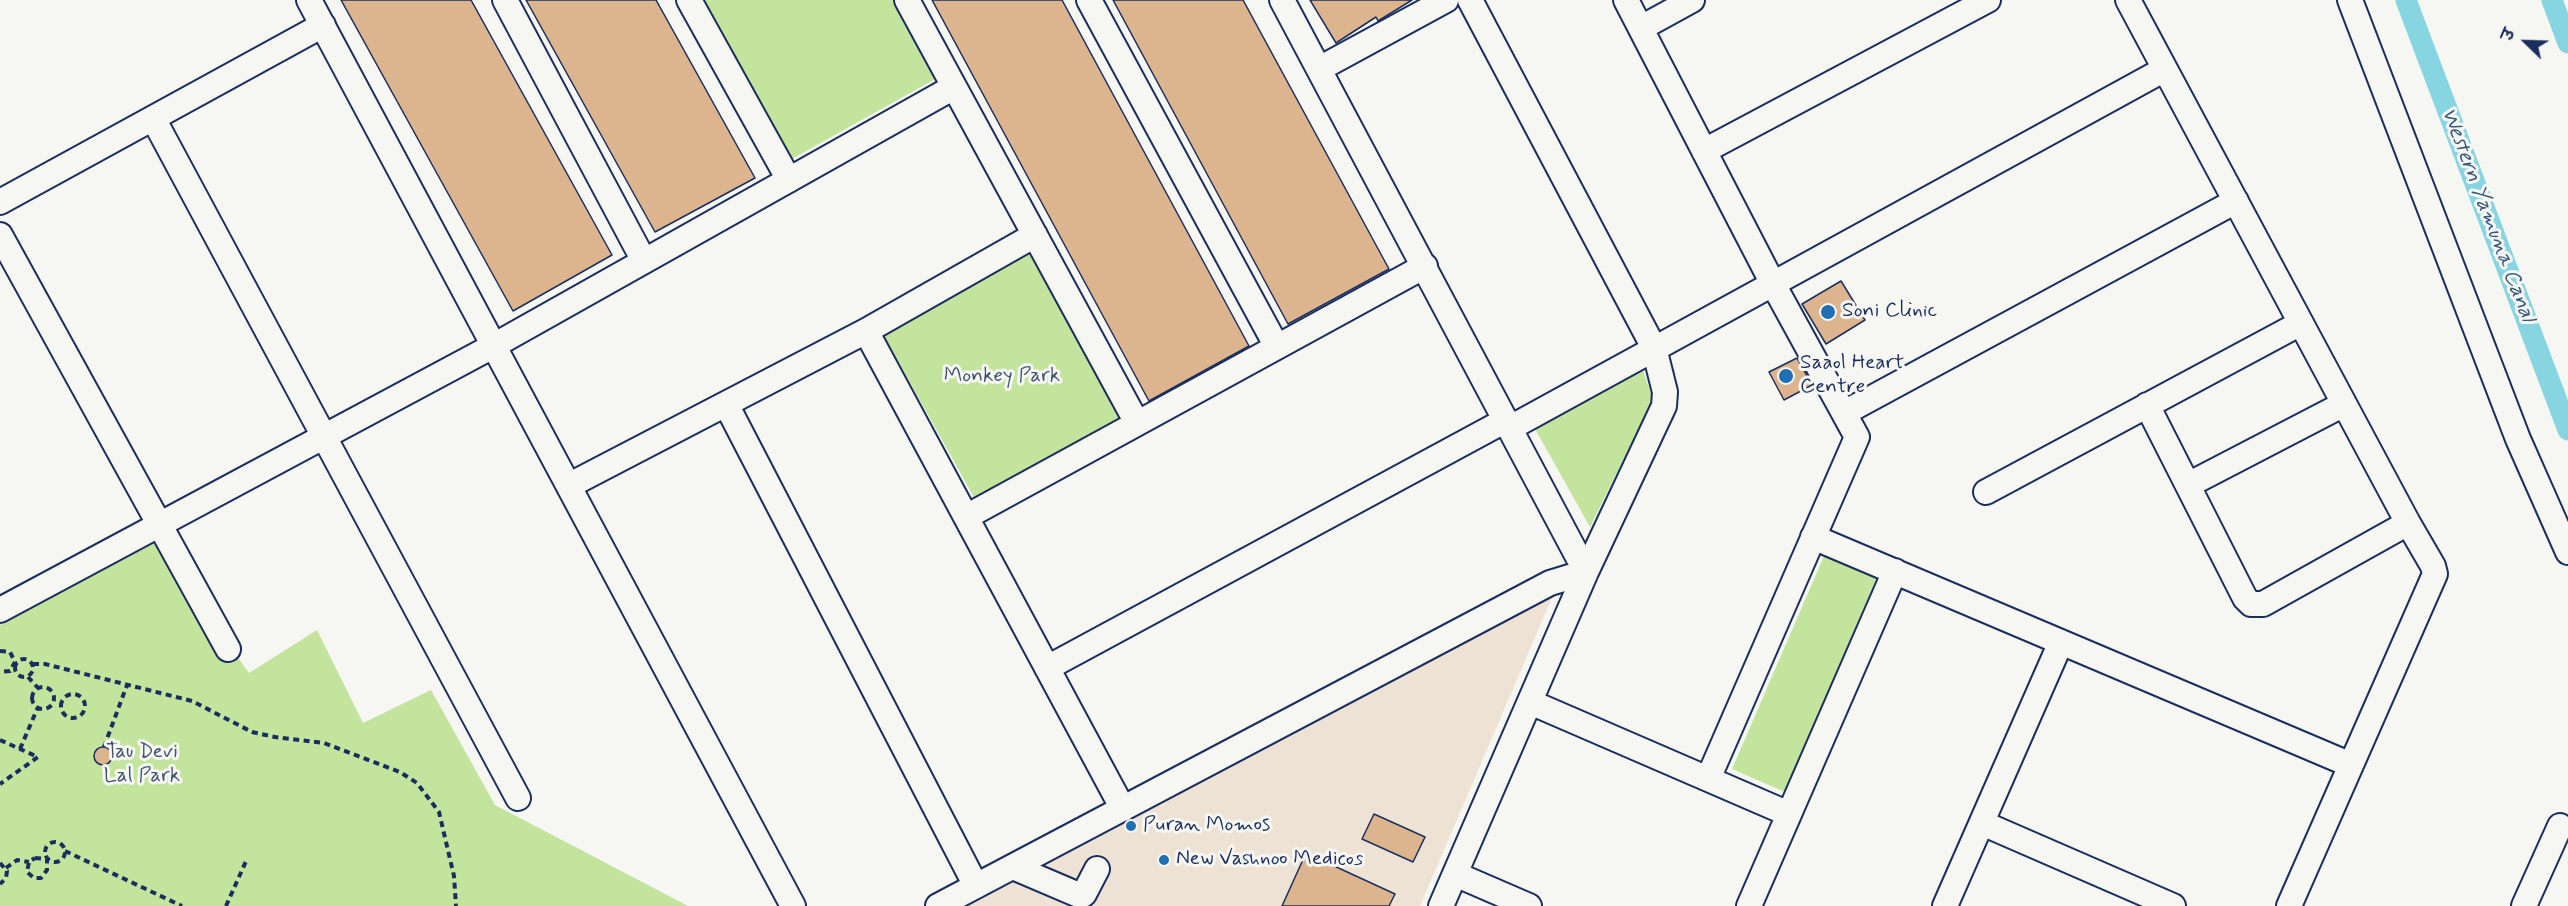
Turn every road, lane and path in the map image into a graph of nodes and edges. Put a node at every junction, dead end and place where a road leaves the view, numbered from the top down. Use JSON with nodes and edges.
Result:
{"nodes":[{"id":1,"x":309,"y":0,"type":"edge"},
{"id":2,"x":505,"y":0,"type":"edge"},
{"id":3,"x":689,"y":0,"type":"edge"},
{"id":4,"x":907,"y":0,"type":"edge"},
{"id":5,"x":1089,"y":0,"type":"edge"},
{"id":6,"x":1282,"y":0,"type":"edge"},
{"id":7,"x":1446,"y":0,"type":"edge"},
{"id":8,"x":1470,"y":0,"type":"edge"},
{"id":9,"x":1626,"y":0,"type":"edge"},
{"id":10,"x":1692,"y":0,"type":"edge"},
{"id":11,"x":1988,"y":0,"type":"edge"},
{"id":12,"x":2128,"y":0,"type":"edge"},
{"id":13,"x":2350,"y":0,"type":"edge"},
{"id":14,"x":323,"y":25,"type":"junction"},
{"id":15,"x":1641,"y":28,"type":"junction"},
{"id":16,"x":1319,"y":69,"type":"junction"},
{"id":17,"x":2165,"y":69,"type":"junction"},
{"id":18,"x":954,"y":87,"type":"junction"},
{"id":19,"x":153,"y":118,"type":"junction"},
{"id":20,"x":1704,"y":151,"type":"junction"},
{"id":21,"x":789,"y":180,"type":"junction"},
{"id":22,"x":2236,"y":201,"type":"junction"},
{"id":23,"x":0,"y":202,"type":"edge"},
{"id":24,"x":1035,"y":235,"type":"junction"},
{"id":25,"x":0,"y":236,"type":"edge"},
{"id":26,"x":644,"y":261,"type":"junction"},
{"id":27,"x":1425,"y":266,"type":"junction"},
{"id":28,"x":1773,"y":284,"type":"junction"},
{"id":29,"x":2301,"y":323,"type":"junction"},
{"id":30,"x":866,"y":331,"type":"junction"},
{"id":31,"x":495,"y":345,"type":"junction"},
{"id":32,"x":1277,"y":347,"type":"junction"},
{"id":33,"x":1654,"y":348,"type":"junction"},
{"id":34,"x":726,"y":404,"type":"junction"},
{"id":35,"x":2344,"y":404,"type":"junction"},
{"id":36,"x":2147,"y":405,"type":"junction"},
{"id":37,"x":1844,"y":413,"type":"junction"},
{"id":38,"x":1137,"y":423,"type":"junction"},
{"id":39,"x":1508,"y":424,"type":"junction"},
{"id":40,"x":324,"y":436,"type":"junction"},
{"id":41,"x":570,"y":485,"type":"junction"},
{"id":42,"x":2188,"y":485,"type":"junction"},
{"id":43,"x":1986,"y":492,"type":"dead end"},
{"id":44,"x":966,"y":517,"type":"junction"},
{"id":45,"x":160,"y":522,"type":"junction"},
{"id":46,"x":2408,"y":523,"type":"junction"},
{"id":47,"x":1813,"y":537,"type":"junction"},
{"id":48,"x":2568,"y":552,"type":"edge"},
{"id":49,"x":1895,"y":571,"type":"junction"},
{"id":50,"x":1586,"y":572,"type":"junction"},
{"id":51,"x":0,"y":610,"type":"edge"},
{"id":52,"x":2061,"y":642,"type":"junction"},
{"id":53,"x":228,"y":649,"type":"dead end"},
{"id":54,"x":0,"y":651,"type":"edge"},
{"id":55,"x":33,"y":664,"type":"junction"},
{"id":56,"x":14,"y":665,"type":"junction"},
{"id":57,"x":1047,"y":668,"type":"junction"},
{"id":58,"x":0,"y":672,"type":"edge"},
{"id":59,"x":28,"y":677,"type":"junction"},
{"id":60,"x":127,"y":685,"type":"junction"},
{"id":61,"x":38,"y":688,"type":"junction"},
{"id":62,"x":53,"y":701,"type":"junction"},
{"id":63,"x":1530,"y":702,"type":"junction"},
{"id":64,"x":62,"y":703,"type":"junction"},
{"id":65,"x":38,"y":707,"type":"junction"},
{"id":66,"x":0,"y":740,"type":"edge"},
{"id":67,"x":104,"y":747,"type":"dead end"},
{"id":68,"x":20,"y":749,"type":"junction"},
{"id":69,"x":2351,"y":765,"type":"junction"},
{"id":70,"x":1708,"y":780,"type":"junction"},
{"id":71,"x":0,"y":784,"type":"edge"},
{"id":72,"x":518,"y":798,"type":"dead end"},
{"id":73,"x":1123,"y":809,"type":"junction"},
{"id":74,"x":1789,"y":814,"type":"junction"},
{"id":75,"x":1982,"y":822,"type":"junction"},
{"id":76,"x":2560,"y":826,"type":"dead end"},
{"id":77,"x":65,"y":851,"type":"junction"},
{"id":78,"x":47,"y":859,"type":"junction"},
{"id":79,"x":247,"y":859,"type":"dead end"},
{"id":80,"x":29,"y":862,"type":"junction"},
{"id":81,"x":0,"y":863,"type":"edge"},
{"id":82,"x":1013,"y":867,"type":"junction"},
{"id":83,"x":6,"y":868,"type":"junction"},
{"id":84,"x":1097,"y":870,"type":"dead end"},
{"id":85,"x":1455,"y":874,"type":"junction"},
{"id":86,"x":0,"y":884,"type":"edge"},
{"id":87,"x":976,"y":886,"type":"junction"},
{"id":88,"x":182,"y":906,"type":"edge"},
{"id":89,"x":226,"y":906,"type":"edge"},
{"id":90,"x":456,"y":906,"type":"edge"},
{"id":91,"x":794,"y":906,"type":"edge"},
{"id":92,"x":938,"y":906,"type":"edge"},
{"id":93,"x":1441,"y":906,"type":"edge"},
{"id":94,"x":1529,"y":906,"type":"edge"},
{"id":95,"x":1749,"y":906,"type":"edge"},
{"id":96,"x":1946,"y":906,"type":"edge"},
{"id":97,"x":2172,"y":906,"type":"edge"},
{"id":98,"x":2289,"y":906,"type":"edge"},
{"id":99,"x":2524,"y":906,"type":"edge"}],
"edges":[{"from":1,"to":14,"type":"street"},
{"from":2,"to":26,"type":"street"},
{"from":3,"to":21,"type":"street"},
{"from":4,"to":18,"type":"street"},
{"from":5,"to":32,"type":"street"},
{"from":6,"to":16,"type":"street"},
{"from":7,"to":16,"type":"street"},
{"from":8,"to":33,"type":"street"},
{"from":9,"to":15,"type":"street"},
{"from":10,"to":15,"type":"street"},
{"from":11,"to":20,"type":"street"},
{"from":12,"to":17,"type":"street"},
{"from":13,"to":48,"type":"street"},
{"from":14,"to":19,"type":"street"},
{"from":14,"to":31,"type":"street"},
{"from":15,"to":20,"type":"street"},
{"from":16,"to":27,"type":"street"},
{"from":17,"to":22,"type":"street"},
{"from":17,"to":28,"type":"street"},
{"from":18,"to":21,"type":"street"},
{"from":18,"to":24,"type":"street"},
{"from":19,"to":23,"type":"street"},
{"from":19,"to":40,"type":"street"},
{"from":20,"to":28,"type":"street"},
{"from":21,"to":26,"type":"street"},
{"from":22,"to":29,"type":"street"},
{"from":22,"to":37,"type":"street"},
{"from":24,"to":30,"type":"street"},
{"from":24,"to":38,"type":"street"},
{"from":25,"to":45,"type":"street"},
{"from":26,"to":31,"type":"street"},
{"from":27,"to":32,"type":"street"},
{"from":27,"to":39,"type":"street"},
{"from":28,"to":33,"type":"street"},
{"from":28,"to":37,"type":"street"},
{"from":29,"to":35,"type":"street"},
{"from":29,"to":36,"type":"street"},
{"from":30,"to":34,"type":"street"},
{"from":30,"to":44,"type":"street"},
{"from":31,"to":40,"type":"street"},
{"from":31,"to":41,"type":"street"},
{"from":32,"to":38,"type":"street"},
{"from":33,"to":39,"type":"street"},
{"from":33,"to":50,"type":"street"},
{"from":34,"to":41,"type":"street"},
{"from":34,"to":87,"type":"street"},
{"from":35,"to":42,"type":"street"},
{"from":35,"to":46,"type":"street"},
{"from":36,"to":42,"type":"street"},
{"from":36,"to":43,"type":"street"},
{"from":37,"to":47,"type":"street"},
{"from":38,"to":44,"type":"street"},
{"from":39,"to":50,"type":"street"},
{"from":39,"to":57,"type":"street"},
{"from":40,"to":45,"type":"street"},
{"from":40,"to":72,"type":"street"},
{"from":41,"to":91,"type":"street"},
{"from":42,"to":46,"type":"street"},
{"from":44,"to":57,"type":"street"},
{"from":45,"to":51,"type":"street"},
{"from":45,"to":53,"type":"street"},
{"from":46,"to":69,"type":"street"},
{"from":47,"to":49,"type":"street"},
{"from":47,"to":70,"type":"street"},
{"from":49,"to":52,"type":"street"},
{"from":49,"to":74,"type":"street"},
{"from":50,"to":63,"type":"street"},
{"from":50,"to":73,"type":"street"},
{"from":52,"to":69,"type":"street"},
{"from":52,"to":75,"type":"street"},
{"from":54,"to":56,"type":"path"},
{"from":55,"to":56,"type":"path"},
{"from":55,"to":59,"type":"path"},
{"from":55,"to":60,"type":"path"},
{"from":56,"to":58,"type":"path"},
{"from":56,"to":59,"type":"path"},
{"from":57,"to":73,"type":"street"},
{"from":59,"to":61,"type":"path"},
{"from":60,"to":67,"type":"path"},
{"from":60,"to":90,"type":"path"},
{"from":61,"to":62,"type":"path"},
{"from":61,"to":65,"type":"path"},
{"from":62,"to":64,"type":"path"},
{"from":62,"to":65,"type":"path"},
{"from":63,"to":70,"type":"street"},
{"from":63,"to":85,"type":"street"},
{"from":64,"to":64,"type":"path"},
{"from":65,"to":68,"type":"path"},
{"from":66,"to":68,"type":"path"},
{"from":68,"to":71,"type":"path"},
{"from":69,"to":98,"type":"street"},
{"from":70,"to":74,"type":"street"},
{"from":73,"to":82,"type":"street"},
{"from":74,"to":95,"type":"street"},
{"from":75,"to":96,"type":"street"},
{"from":75,"to":97,"type":"street"},
{"from":76,"to":99,"type":"street"},
{"from":77,"to":78,"type":"path"},
{"from":77,"to":78,"type":"path"},
{"from":77,"to":88,"type":"path"},
{"from":78,"to":80,"type":"path"},
{"from":78,"to":80,"type":"path"},
{"from":79,"to":89,"type":"path"},
{"from":80,"to":83,"type":"path"},
{"from":81,"to":83,"type":"path"},
{"from":82,"to":84,"type":"street"},
{"from":82,"to":87,"type":"street"},
{"from":83,"to":86,"type":"path"},
{"from":85,"to":93,"type":"street"},
{"from":85,"to":94,"type":"street"},
{"from":87,"to":92,"type":"street"}]}
